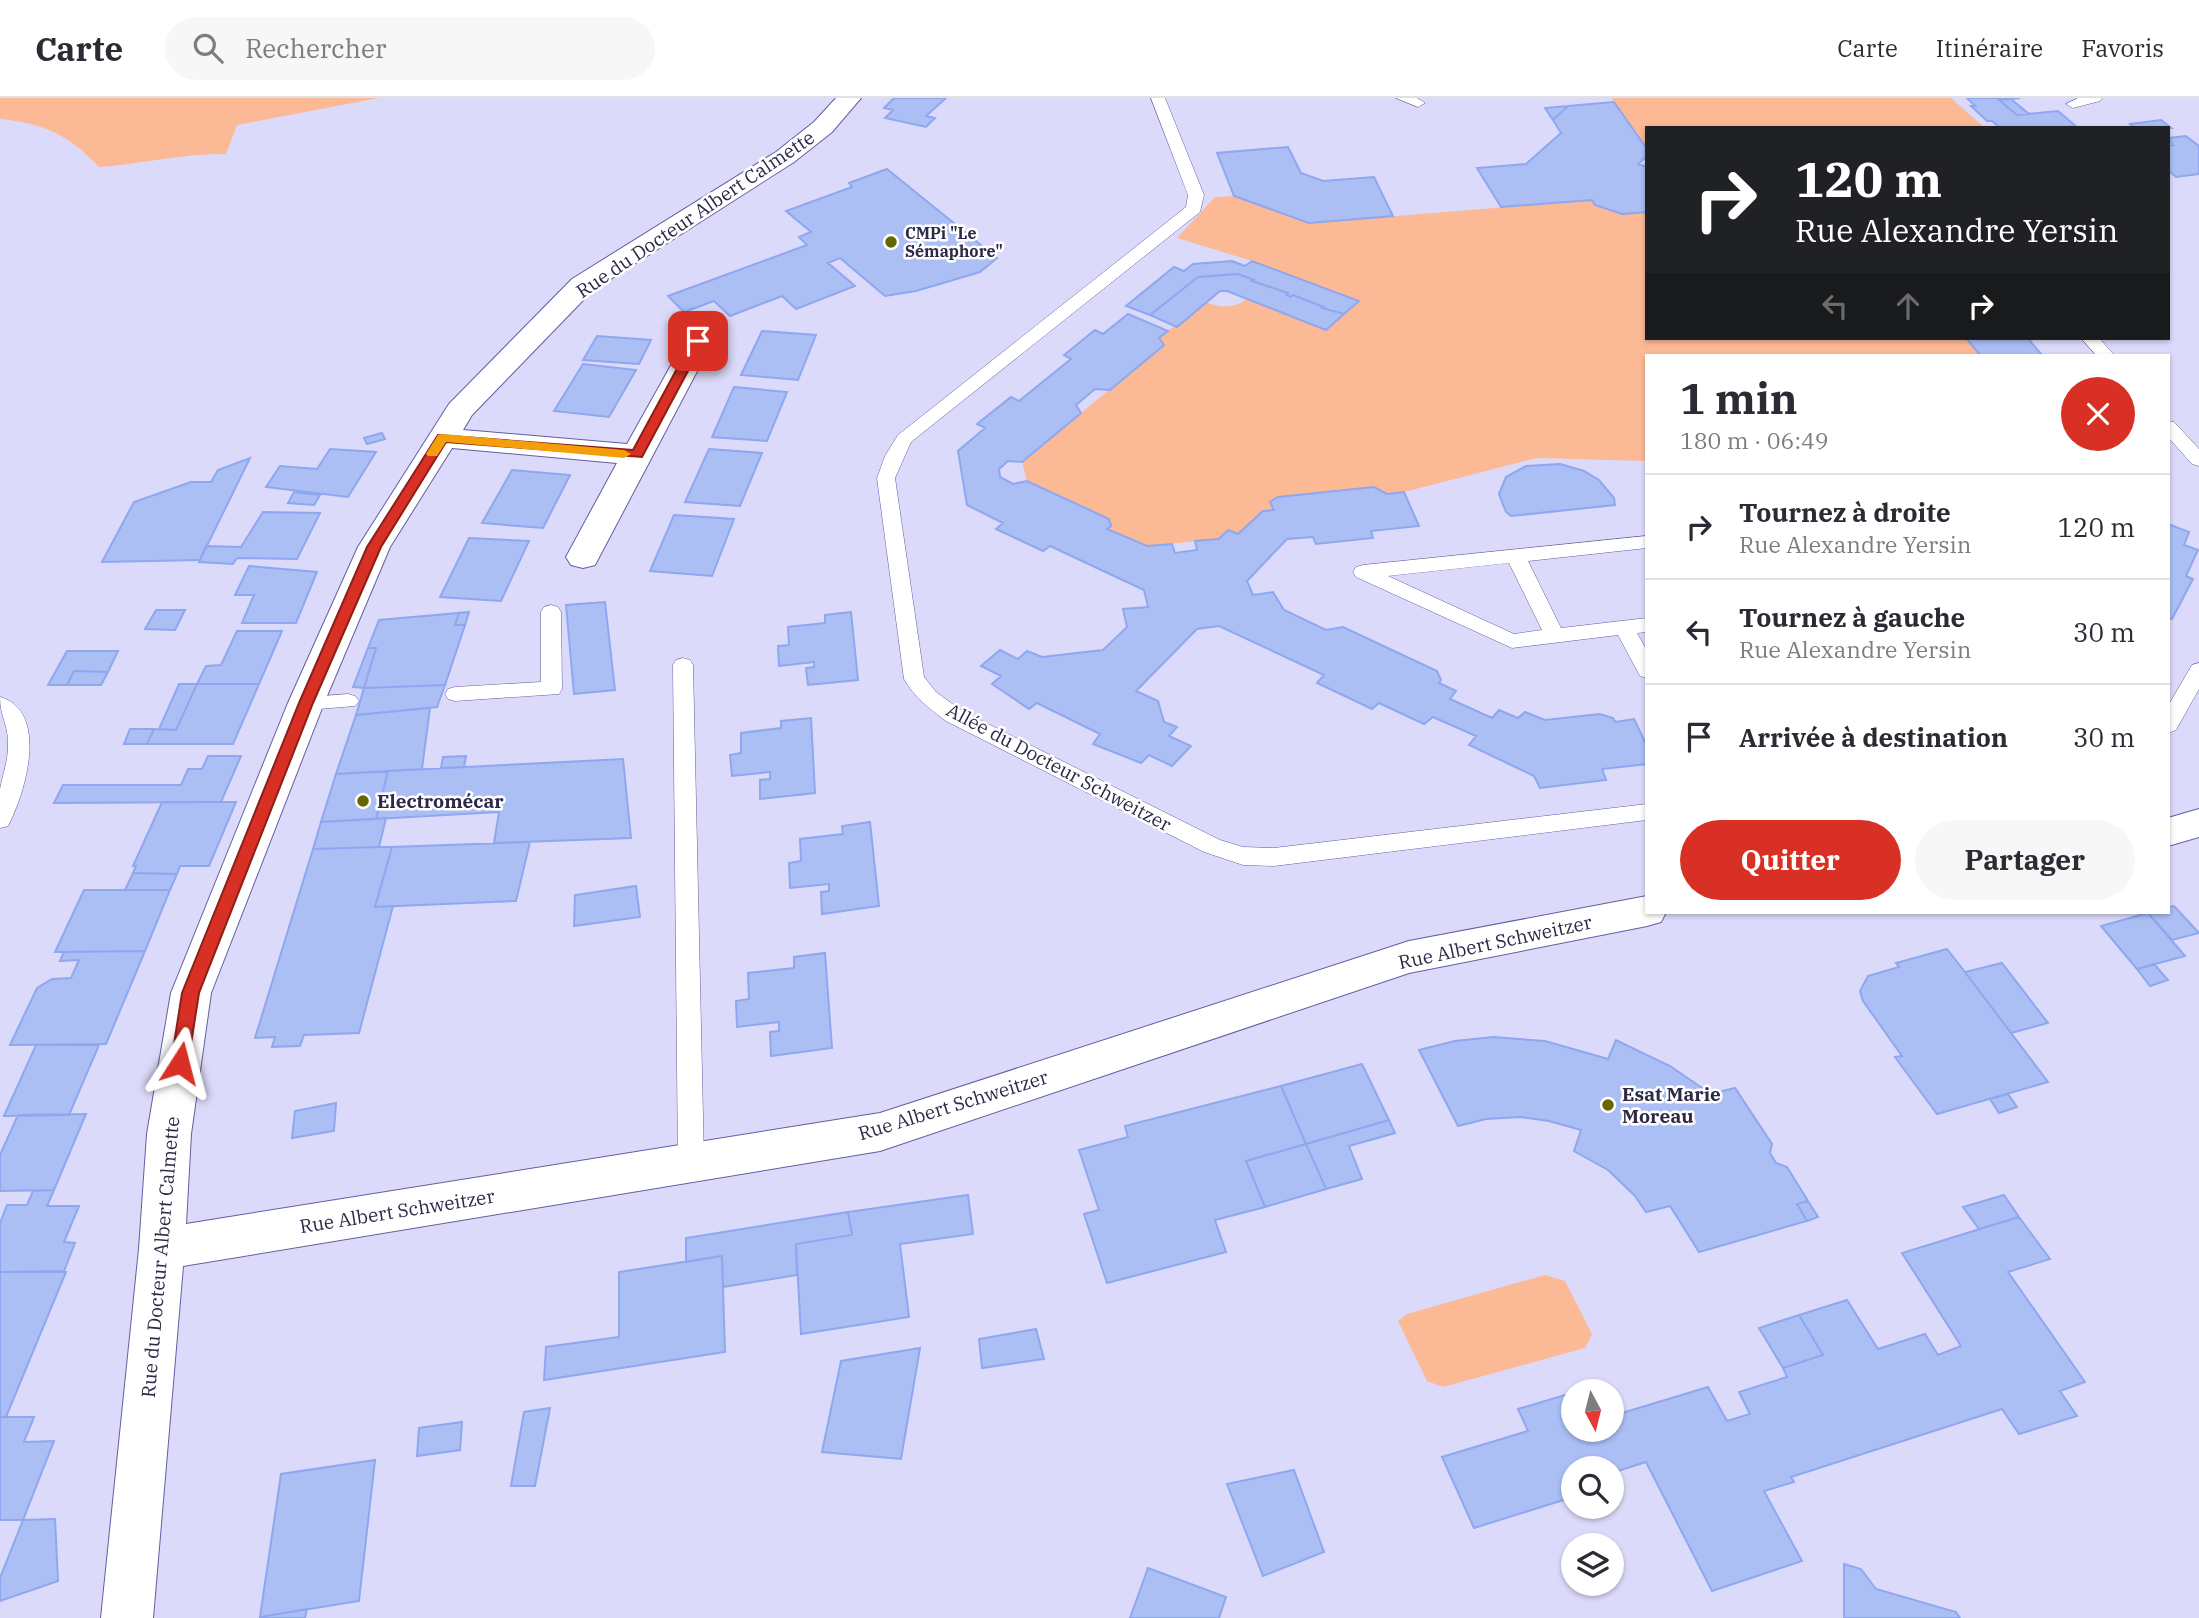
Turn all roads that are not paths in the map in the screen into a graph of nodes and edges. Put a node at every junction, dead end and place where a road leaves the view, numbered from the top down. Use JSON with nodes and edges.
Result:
{"nodes":[{"id":1,"x":849,"y":98,"type":"edge"},
{"id":2,"x":1158,"y":98,"type":"edge"},
{"id":3,"x":1403,"y":98,"type":"edge"},
{"id":4,"x":2095,"y":98,"type":"edge"},
{"id":5,"x":1418,"y":103,"type":"dead end"},
{"id":6,"x":2073,"y":104,"type":"dead end"},
{"id":7,"x":2092,"y":340,"type":"edge"},
{"id":8,"x":698,"y":341,"type":"dead end"},
{"id":9,"x":2104,"y":354,"type":"edge"},
{"id":10,"x":2170,"y":428,"type":"edge"},
{"id":11,"x":443,"y":438,"type":"junction"},
{"id":12,"x":637,"y":455,"type":"junction"},
{"id":13,"x":2199,"y":460,"type":"edge"},
{"id":14,"x":1645,"y":542,"type":"edge"},
{"id":15,"x":1515,"y":555,"type":"junction"},
{"id":16,"x":583,"y":557,"type":"dead end"},
{"id":17,"x":551,"y":612,"type":"dead end"},
{"id":18,"x":1645,"y":625,"type":"edge"},
{"id":19,"x":1625,"y":628,"type":"junction"},
{"id":20,"x":1555,"y":636,"type":"junction"},
{"id":21,"x":683,"y":664,"type":"dead end"},
{"id":22,"x":1645,"y":667,"type":"edge"},
{"id":23,"x":2199,"y":670,"type":"edge"},
{"id":24,"x":455,"y":694,"type":"dead end"},
{"id":25,"x":348,"y":701,"type":"dead end"},
{"id":26,"x":306,"y":703,"type":"junction"},
{"id":27,"x":0,"y":704,"type":"edge"},
{"id":28,"x":2170,"y":721,"type":"edge"},
{"id":29,"x":1645,"y":812,"type":"edge"},
{"id":30,"x":0,"y":820,"type":"edge"},
{"id":31,"x":2199,"y":823,"type":"edge"},
{"id":32,"x":2170,"y":831,"type":"edge"},
{"id":33,"x":1645,"y":911,"type":"edge"},
{"id":34,"x":691,"y":1163,"type":"junction"},
{"id":35,"x":162,"y":1249,"type":"junction"},
{"id":36,"x":127,"y":1618,"type":"edge"}],
"edges":[{"from":1,"to":11,"type":"street","name":"Rue du Docteur Albert Calmette"},
{"from":2,"to":29,"type":"lane","name":"Allée du Docteur Schweitzer"},
{"from":3,"to":5,"type":"lane"},
{"from":4,"to":6,"type":"lane"},
{"from":7,"to":9,"type":"lane"},
{"from":8,"to":12,"type":"street"},
{"from":10,"to":13,"type":"lane"},
{"from":11,"to":12,"type":"street"},
{"from":11,"to":26,"type":"street","name":"Rue du Docteur Albert Calmette"},
{"from":12,"to":16,"type":"street"},
{"from":14,"to":15,"type":"lane"},
{"from":15,"to":20,"type":"lane"},
{"from":15,"to":20,"type":"lane"},
{"from":17,"to":24,"type":"lane"},
{"from":18,"to":19,"type":"lane"},
{"from":19,"to":20,"type":"lane"},
{"from":19,"to":22,"type":"lane"},
{"from":21,"to":34,"type":"lane"},
{"from":23,"to":28,"type":"lane"},
{"from":25,"to":26,"type":"lane"},
{"from":26,"to":35,"type":"street","name":"Rue du Docteur Albert Calmette"},
{"from":27,"to":30,"type":"lane"},
{"from":31,"to":32,"type":"street"},
{"from":33,"to":34,"type":"street","name":"Rue Albert Schweitzer"},
{"from":34,"to":35,"type":"street","name":"Rue Albert Schweitzer"},
{"from":35,"to":36,"type":"street","name":"Rue du Docteur Albert Calmette"}]}
